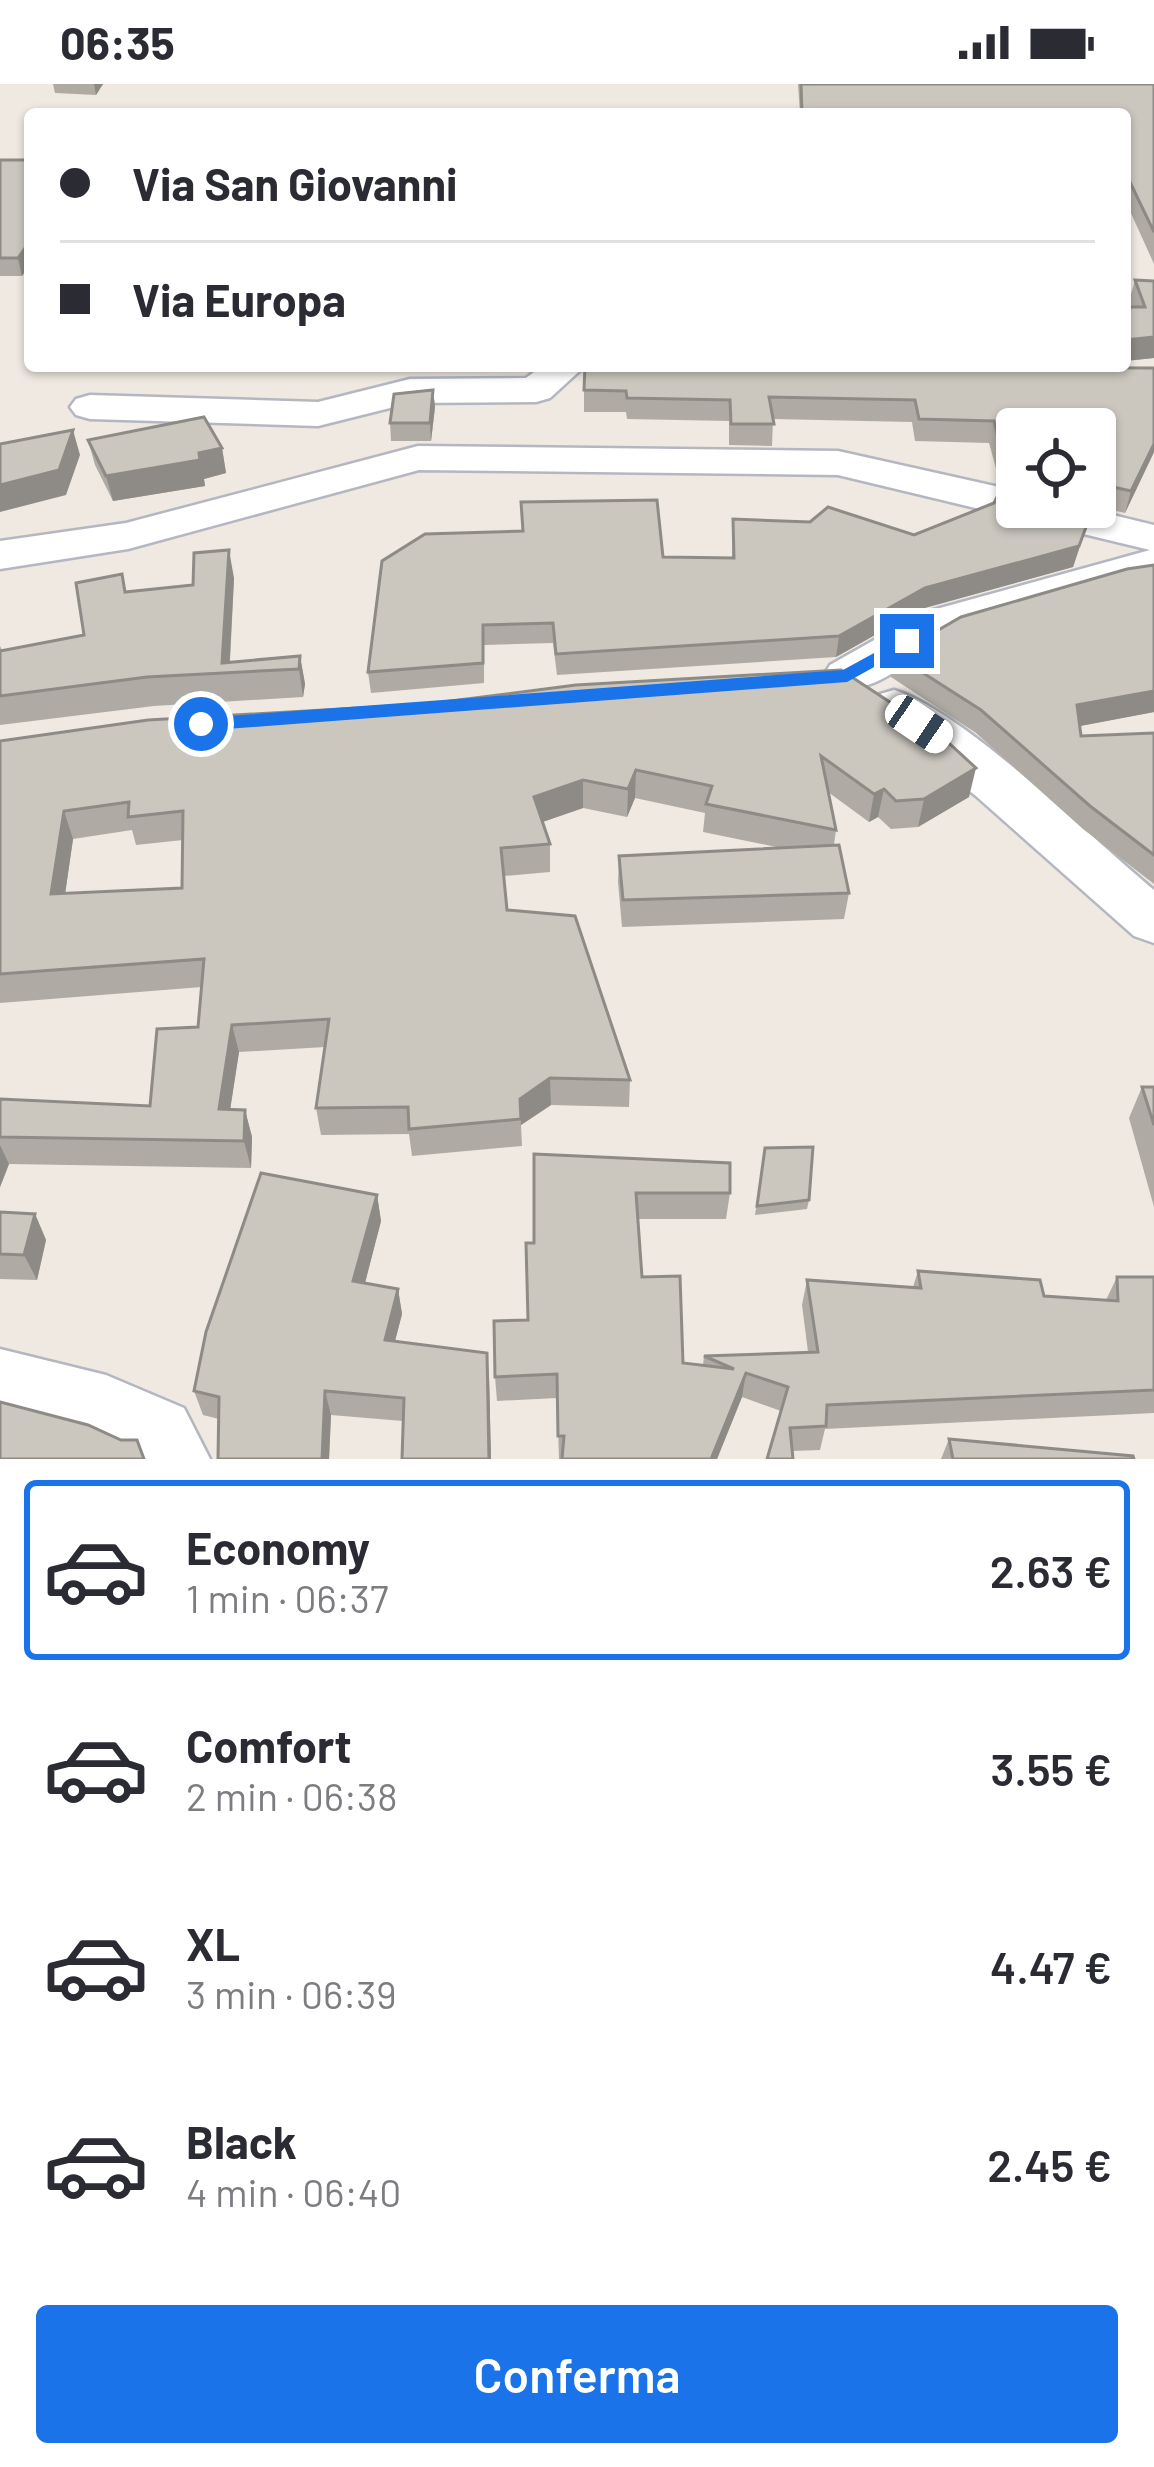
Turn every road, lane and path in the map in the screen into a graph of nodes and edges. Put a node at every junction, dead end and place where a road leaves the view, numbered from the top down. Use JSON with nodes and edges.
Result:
{"nodes":[{"id":1,"x":558,"y":372,"type":"edge"},
{"id":2,"x":90,"y":407,"type":"dead end"},
{"id":3,"x":996,"y":499,"type":"edge"},
{"id":4,"x":1113,"y":528,"type":"edge"},
{"id":5,"x":1154,"y":538,"type":"edge"},
{"id":6,"x":0,"y":555,"type":"edge"},
{"id":7,"x":1154,"y":563,"type":"edge"},
{"id":8,"x":1154,"y":921,"type":"edge"},
{"id":9,"x":0,"y":1383,"type":"edge"},
{"id":10,"x":174,"y":1459,"type":"edge"}],
"edges":[{"from":1,"to":2,"type":"street"},
{"from":3,"to":6,"type":"street"},
{"from":4,"to":5,"type":"street"},
{"from":7,"to":8,"type":"street"},
{"from":9,"to":10,"type":"street"}]}
